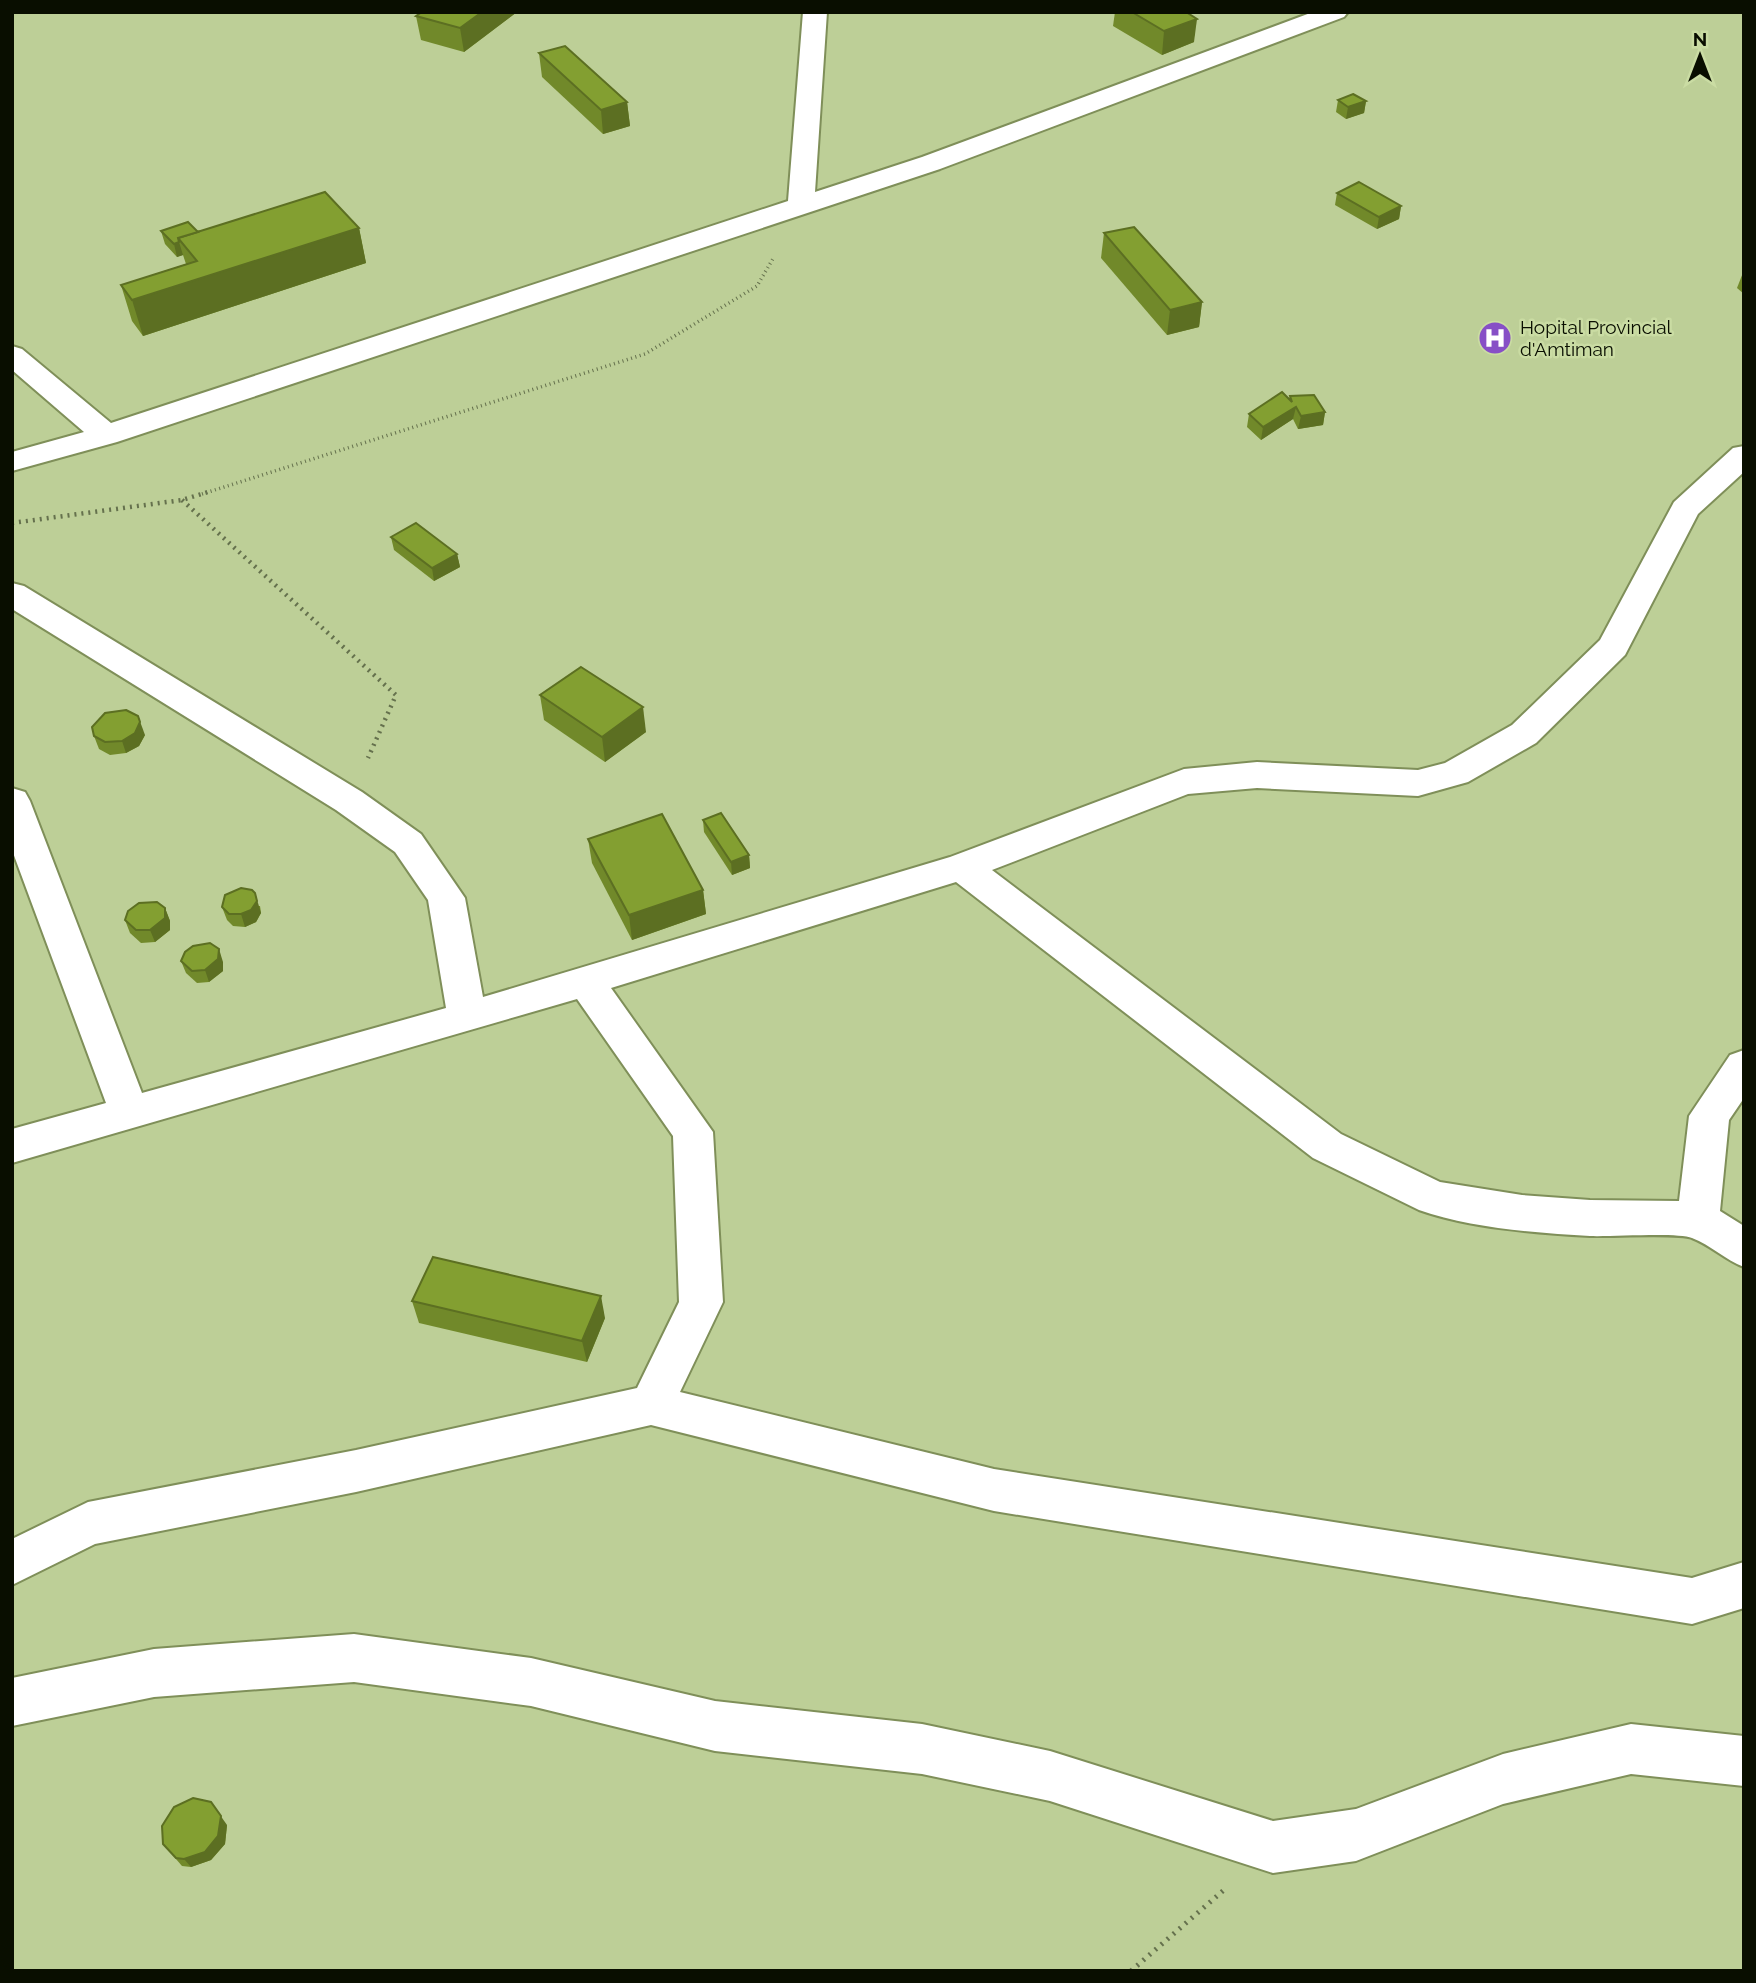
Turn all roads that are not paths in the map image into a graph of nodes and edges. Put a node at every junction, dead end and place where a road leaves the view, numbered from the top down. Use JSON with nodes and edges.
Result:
{"nodes":[{"id":1,"x":815,"y":12,"type":"edge"},
{"id":2,"x":1336,"y":12,"type":"edge"},
{"id":3,"x":801,"y":207,"type":"junction"},
{"id":4,"x":12,"y":355,"type":"edge"},
{"id":5,"x":106,"y":435,"type":"junction"},
{"id":6,"x":1744,"y":455,"type":"edge"},
{"id":7,"x":12,"y":463,"type":"edge"},
{"id":8,"x":12,"y":594,"type":"edge"},
{"id":9,"x":12,"y":801,"type":"edge"},
{"id":10,"x":962,"y":867,"type":"junction"},
{"id":11,"x":585,"y":981,"type":"junction"},
{"id":12,"x":467,"y":1017,"type":"junction"},
{"id":13,"x":1744,"y":1066,"type":"edge"},
{"id":14,"x":130,"y":1113,"type":"junction"},
{"id":15,"x":12,"y":1146,"type":"edge"},
{"id":16,"x":1698,"y":1219,"type":"junction"},
{"id":17,"x":1744,"y":1249,"type":"edge"},
{"id":18,"x":651,"y":1405,"type":"junction"},
{"id":19,"x":12,"y":1563,"type":"edge"},
{"id":20,"x":1744,"y":1585,"type":"edge"},
{"id":21,"x":12,"y":1702,"type":"edge"},
{"id":22,"x":1744,"y":1761,"type":"edge"}],
"edges":[{"from":1,"to":3,"type":"street"},
{"from":2,"to":3,"type":"street"},
{"from":3,"to":5,"type":"street"},
{"from":4,"to":5,"type":"street"},
{"from":5,"to":7,"type":"street"},
{"from":6,"to":10,"type":"street"},
{"from":8,"to":12,"type":"street"},
{"from":9,"to":14,"type":"street"},
{"from":10,"to":11,"type":"street"},
{"from":10,"to":16,"type":"street"},
{"from":11,"to":12,"type":"street"},
{"from":11,"to":18,"type":"street"},
{"from":12,"to":14,"type":"street"},
{"from":13,"to":16,"type":"street"},
{"from":14,"to":15,"type":"street"},
{"from":16,"to":17,"type":"street"},
{"from":18,"to":19,"type":"street"},
{"from":18,"to":20,"type":"street"},
{"from":21,"to":22,"type":"street"}]}
